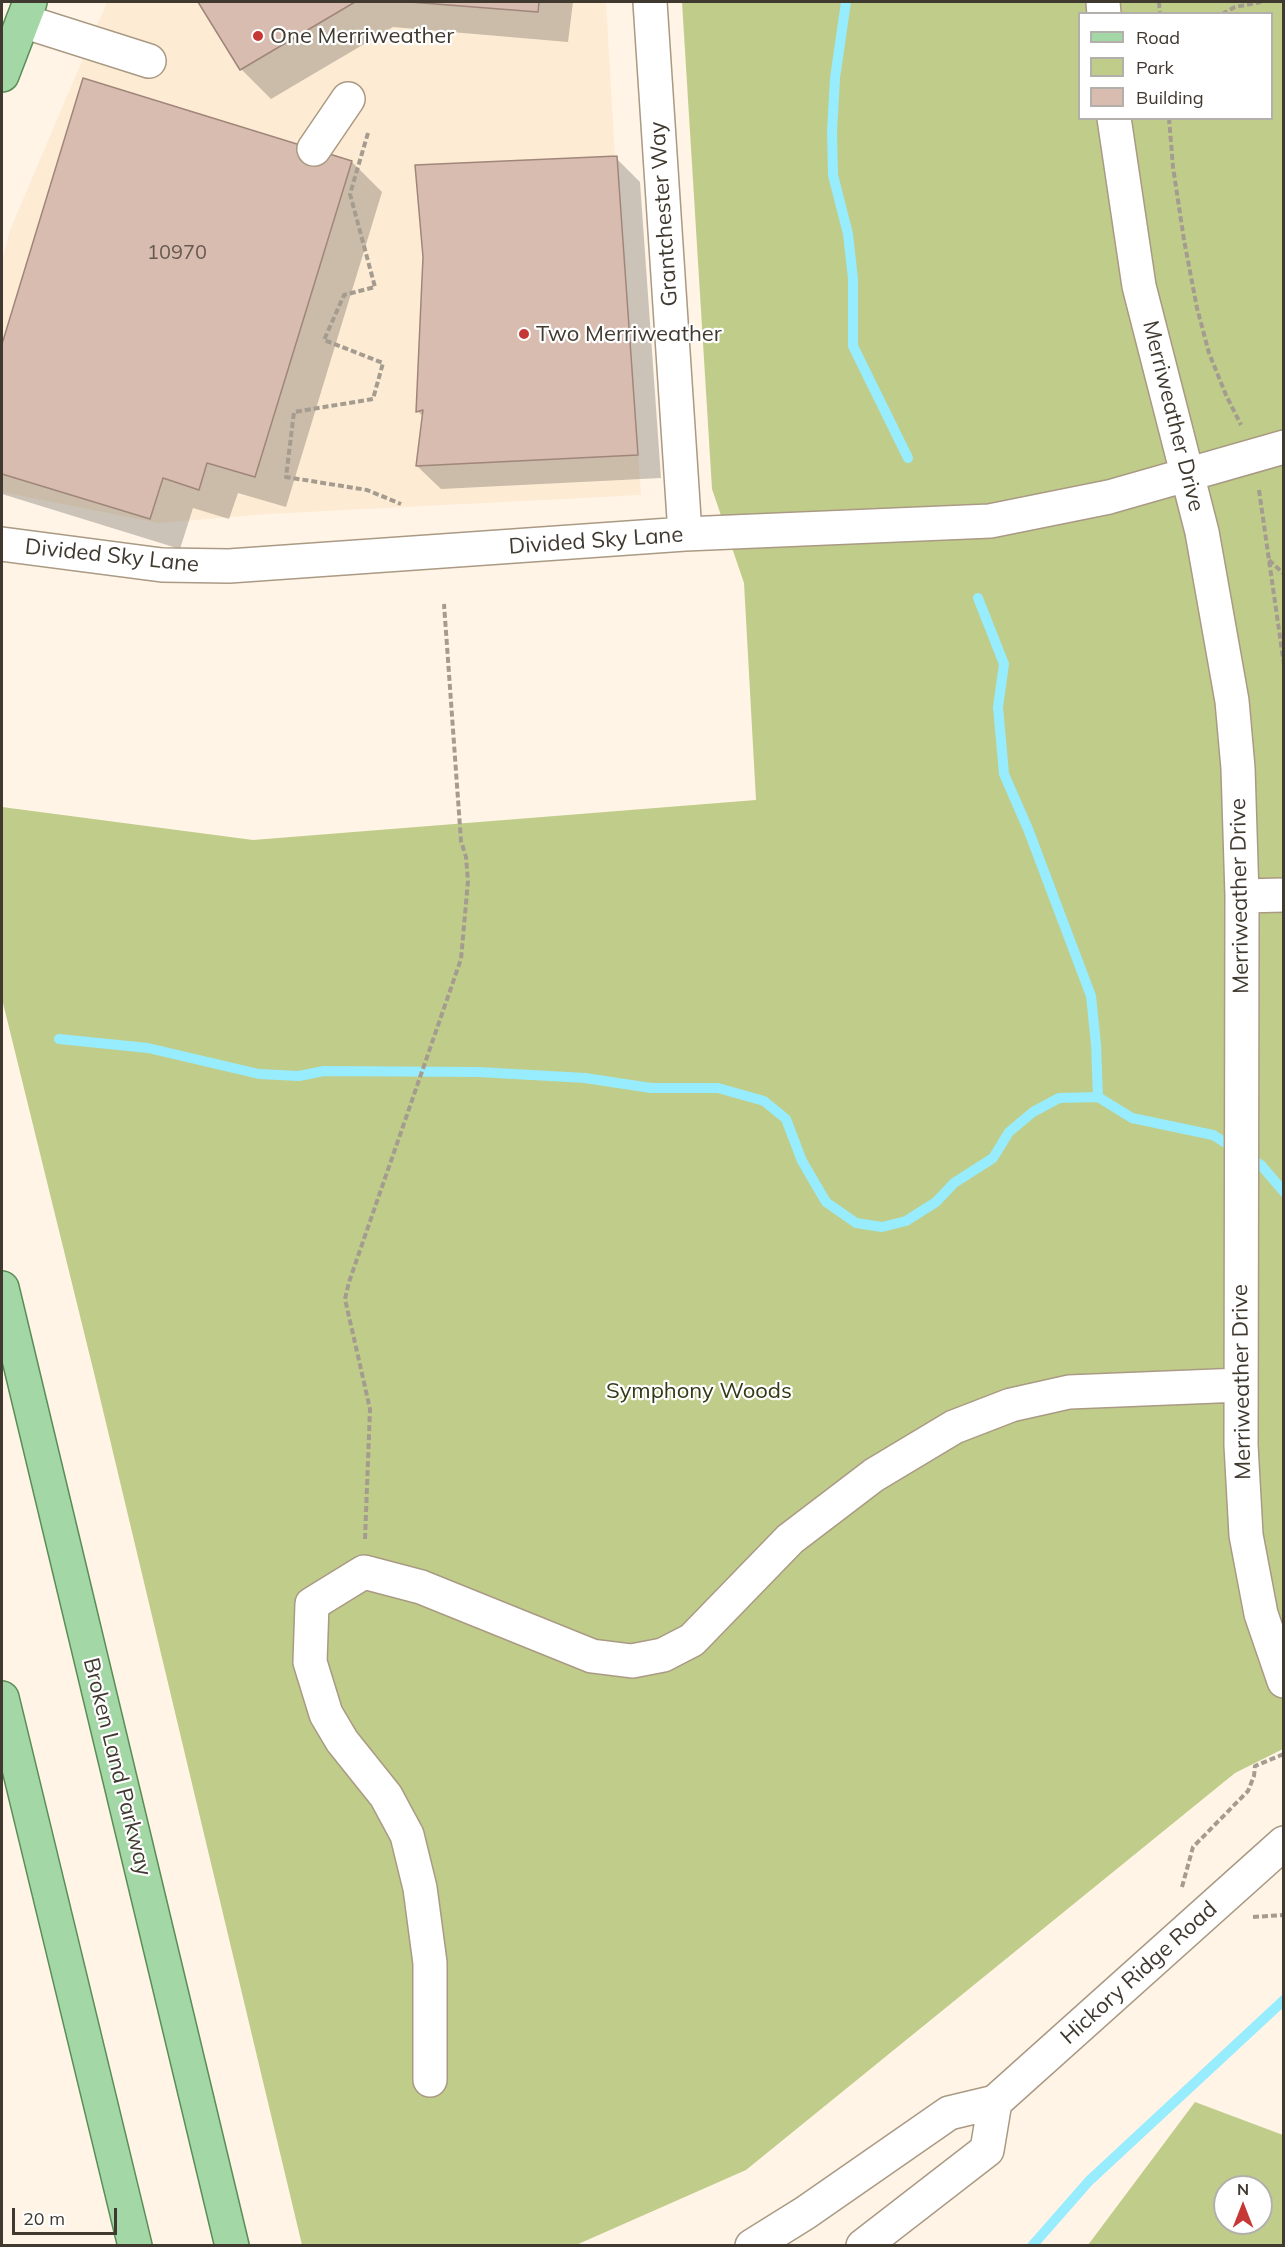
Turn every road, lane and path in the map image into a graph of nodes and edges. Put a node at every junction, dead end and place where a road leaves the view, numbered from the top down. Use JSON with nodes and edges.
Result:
{"nodes":[{"id":1,"x":650,"y":2,"type":"edge"},
{"id":2,"x":1261,"y":2,"type":"edge"},
{"id":3,"x":26,"y":11,"type":"edge"},
{"id":4,"x":1226,"y":12,"type":"edge"},
{"id":5,"x":149,"y":61,"type":"dead end"},
{"id":6,"x":2,"y":75,"type":"edge"},
{"id":7,"x":348,"y":99,"type":"dead end"},
{"id":8,"x":1114,"y":120,"type":"edge"},
{"id":9,"x":1169,"y":120,"type":"edge"},
{"id":10,"x":372,"y":123,"type":"dead end"},
{"id":11,"x":314,"y":149,"type":"dead end"},
{"id":12,"x":1244,"y":430,"type":"dead end"},
{"id":13,"x":1284,"y":447,"type":"edge"},
{"id":14,"x":1187,"y":475,"type":"junction"},
{"id":15,"x":1258,"y":480,"type":"dead end"},
{"id":16,"x":401,"y":504,"type":"dead end"},
{"id":17,"x":685,"y":534,"type":"junction"},
{"id":18,"x":2,"y":544,"type":"edge"},
{"id":19,"x":1269,"y":559,"type":"junction"},
{"id":20,"x":1284,"y":574,"type":"edge"},
{"id":21,"x":444,"y":604,"type":"dead end"},
{"id":22,"x":1284,"y":665,"type":"edge"},
{"id":23,"x":1284,"y":895,"type":"edge"},
{"id":24,"x":1242,"y":896,"type":"junction"},
{"id":25,"x":2,"y":1288,"type":"edge"},
{"id":26,"x":1241,"y":1385,"type":"junction"},
{"id":27,"x":364,"y":1572,"type":"junction"},
{"id":28,"x":1284,"y":1681,"type":"edge"},
{"id":29,"x":2,"y":1698,"type":"edge"},
{"id":30,"x":1284,"y":1754,"type":"edge"},
{"id":31,"x":1284,"y":1843,"type":"edge"},
{"id":32,"x":1193,"y":1847,"type":"dead end"},
{"id":33,"x":430,"y":2080,"type":"dead end"},
{"id":34,"x":995,"y":2102,"type":"junction"},
{"id":35,"x":135,"y":2246,"type":"edge"},
{"id":36,"x":232,"y":2246,"type":"edge"},
{"id":37,"x":752,"y":2246,"type":"edge"},
{"id":38,"x":863,"y":2246,"type":"edge"}],
"edges":[{"from":1,"to":17,"type":"street","name":"Grantchester Way"},
{"from":2,"to":4,"type":"path"},
{"from":3,"to":5,"type":"street"},
{"from":3,"to":6,"type":"main road"},
{"from":7,"to":11,"type":"street"},
{"from":8,"to":14,"type":"street","name":"Merriweather Drive"},
{"from":9,"to":12,"type":"path"},
{"from":10,"to":16,"type":"path"},
{"from":13,"to":14,"type":"street","name":"Divided Sky Lane"},
{"from":14,"to":17,"type":"street","name":"Divided Sky Lane"},
{"from":14,"to":24,"type":"street","name":"Merriweather Drive"},
{"from":15,"to":19,"type":"path"},
{"from":17,"to":18,"type":"street","name":"Divided Sky Lane"},
{"from":19,"to":20,"type":"path"},
{"from":19,"to":22,"type":"path"},
{"from":21,"to":27,"type":"path"},
{"from":23,"to":24,"type":"street"},
{"from":24,"to":26,"type":"street","name":"Merriweather Drive"},
{"from":25,"to":36,"type":"main road","name":"Broken Land Parkway"},
{"from":26,"to":27,"type":"street"},
{"from":26,"to":28,"type":"street","name":"Merriweather Drive"},
{"from":27,"to":33,"type":"street"},
{"from":29,"to":35,"type":"main road"},
{"from":30,"to":32,"type":"path"},
{"from":31,"to":34,"type":"street","name":"Hickory Ridge Road"},
{"from":34,"to":37,"type":"street","name":"Hickory Ridge Road"},
{"from":34,"to":38,"type":"street"}]}
